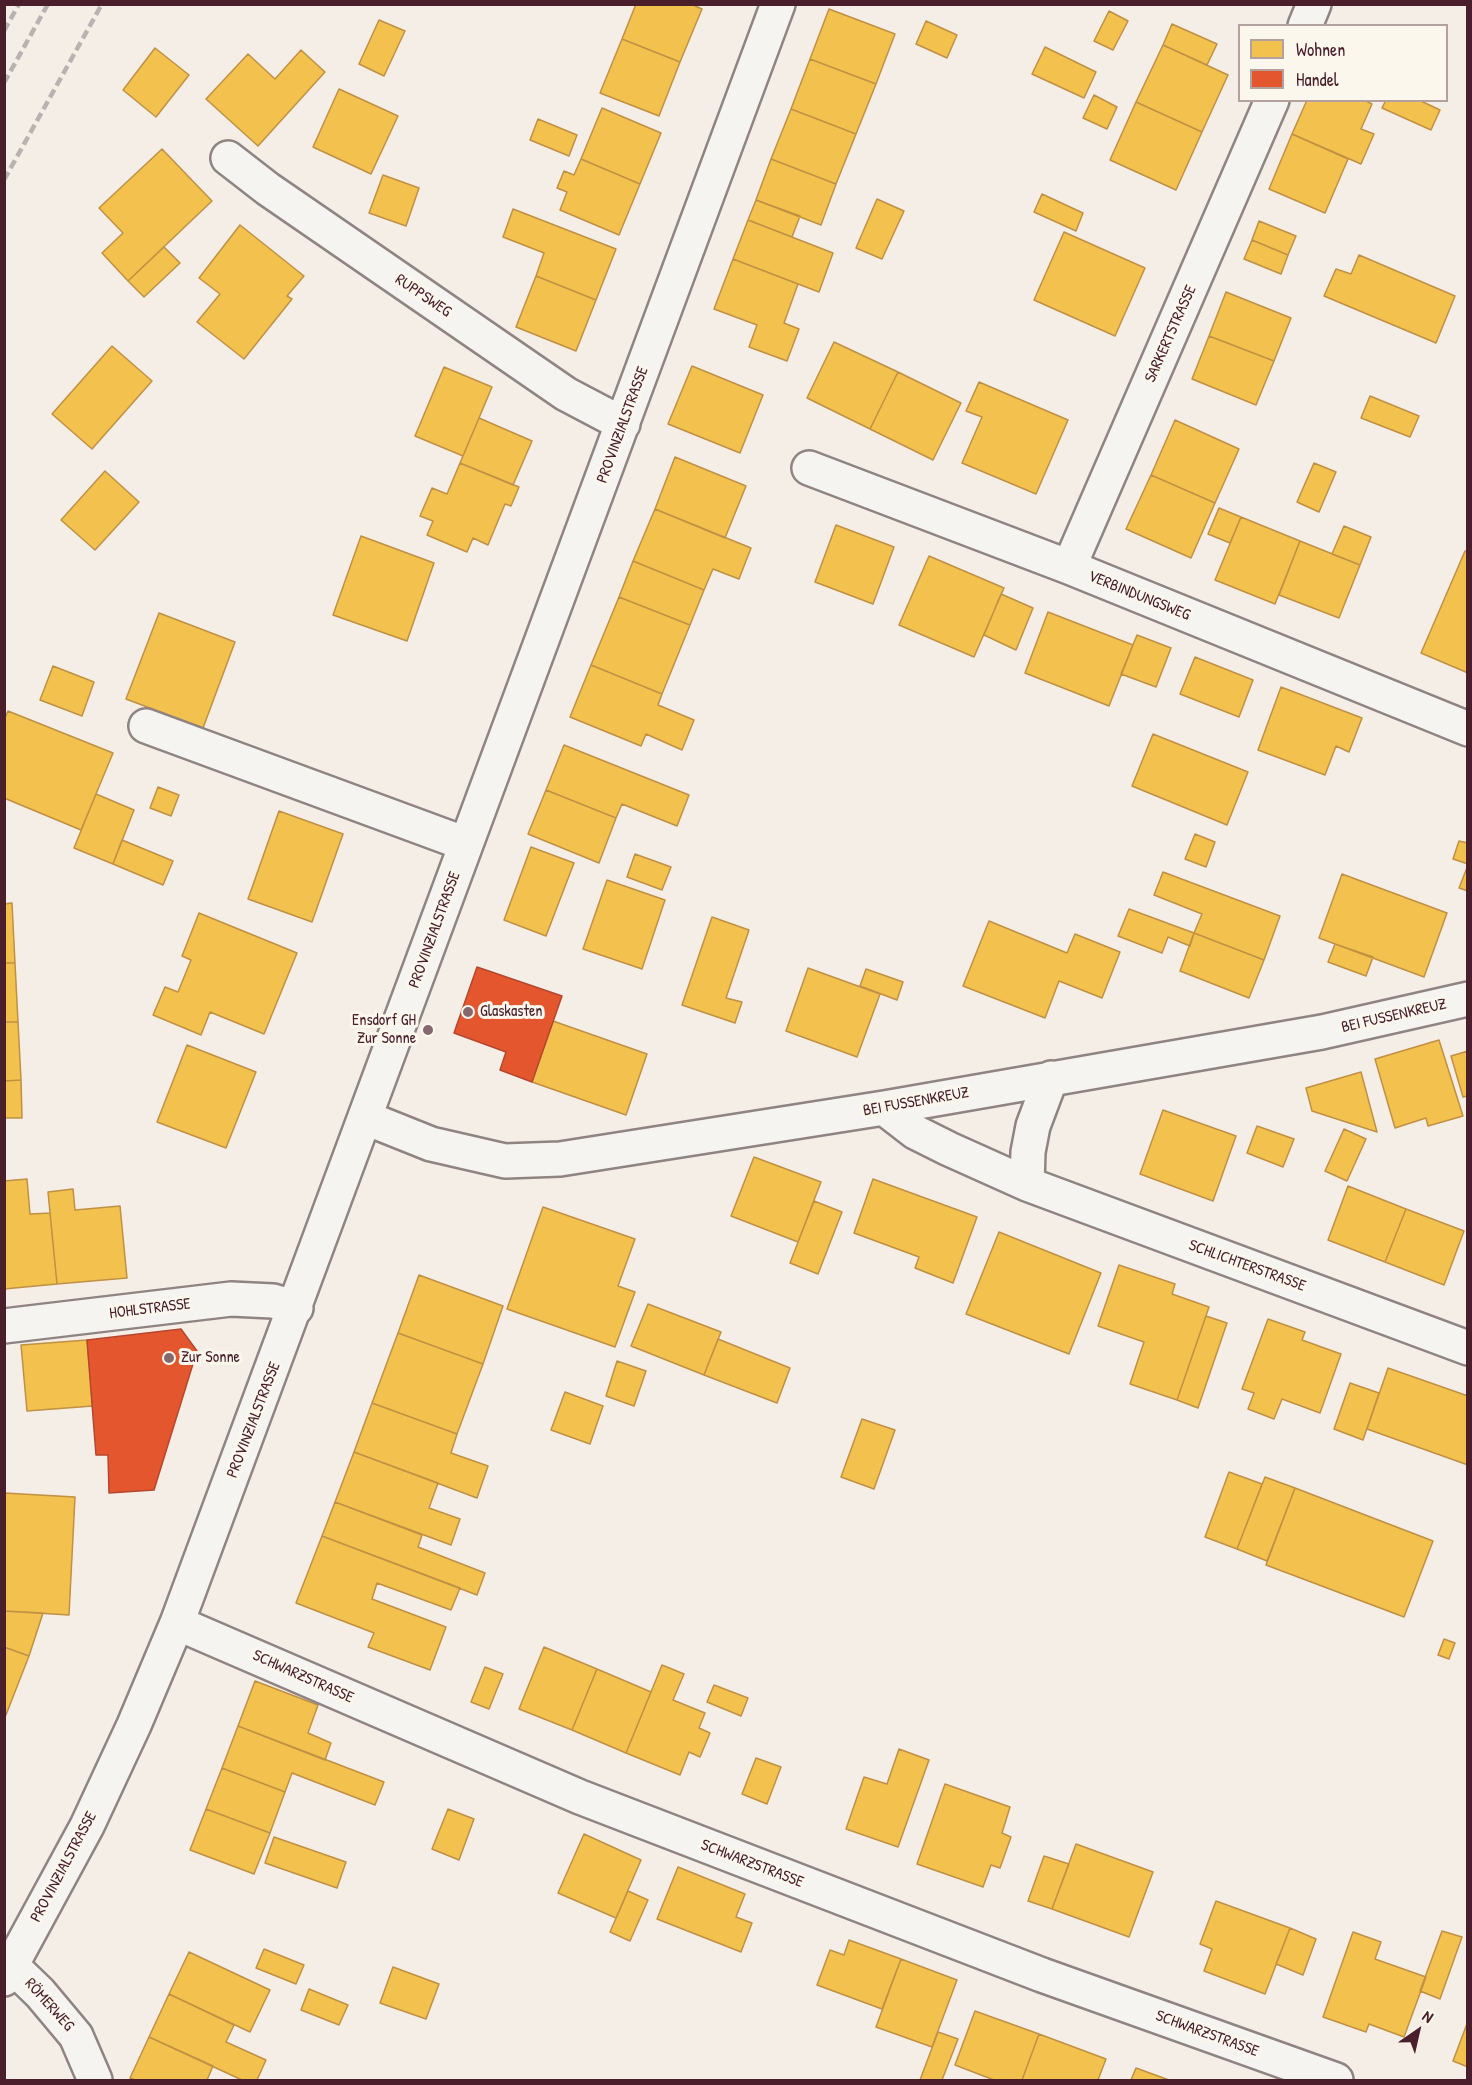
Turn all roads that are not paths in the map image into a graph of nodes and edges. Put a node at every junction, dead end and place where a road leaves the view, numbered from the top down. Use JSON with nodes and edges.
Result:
{"nodes":[{"id":1,"x":778,"y":4,"type":"edge"},
{"id":2,"x":1314,"y":4,"type":"edge"},
{"id":3,"x":1306,"y":24,"type":"edge"},
{"id":4,"x":1271,"y":102,"type":"edge"},
{"id":5,"x":228,"y":158,"type":"dead end"},
{"id":6,"x":623,"y":424,"type":"junction"},
{"id":7,"x":809,"y":468,"type":"dead end"},
{"id":8,"x":1069,"y":567,"type":"junction"},
{"id":9,"x":146,"y":726,"type":"dead end"},
{"id":10,"x":1467,"y":729,"type":"edge"},
{"id":11,"x":466,"y":844,"type":"junction"},
{"id":12,"x":1467,"y":999,"type":"edge"},
{"id":13,"x":1051,"y":1078,"type":"junction"},
{"id":14,"x":884,"y":1108,"type":"junction"},
{"id":15,"x":366,"y":1119,"type":"junction"},
{"id":16,"x":1027,"y":1184,"type":"junction"},
{"id":17,"x":296,"y":1308,"type":"junction"},
{"id":18,"x":4,"y":1326,"type":"edge"},
{"id":19,"x":1467,"y":1348,"type":"edge"},
{"id":20,"x":177,"y":1623,"type":"junction"},
{"id":21,"x":8,"y":1973,"type":"edge"},
{"id":22,"x":95,"y":2080,"type":"edge"},
{"id":23,"x":1336,"y":2080,"type":"edge"}],
"edges":[{"from":1,"to":6,"type":"street","name":"PROVINZIALSTRASSE"},
{"from":2,"to":3,"type":"street"},
{"from":4,"to":8,"type":"street","name":"SARKERTSTRASSE"},
{"from":5,"to":6,"type":"street","name":"RUPPSWEG"},
{"from":6,"to":11,"type":"street","name":"PROVINZIALSTRASSE"},
{"from":7,"to":8,"type":"street","name":"VERBINDUNGSWEG"},
{"from":8,"to":10,"type":"street","name":"VERBINDUNGSWEG"},
{"from":9,"to":11,"type":"street"},
{"from":11,"to":15,"type":"street","name":"PROVINZIALSTRASSE"},
{"from":12,"to":13,"type":"street","name":"BEI FUSSENKREUZ"},
{"from":13,"to":14,"type":"street","name":"BEI FUSSENKREUZ"},
{"from":13,"to":16,"type":"street"},
{"from":14,"to":15,"type":"street","name":"BEI FUSSENKREUZ"},
{"from":14,"to":16,"type":"street","name":"SCHLICHTERSTRASSE"},
{"from":15,"to":17,"type":"street","name":"PROVINZIALSTRASSE"},
{"from":16,"to":19,"type":"street","name":"SCHLICHTERSTRASSE"},
{"from":17,"to":18,"type":"street","name":"HOHLSTRASSE"},
{"from":17,"to":20,"type":"street","name":"PROVINZIALSTRASSE"},
{"from":20,"to":21,"type":"street","name":"PROVINZIALSTRASSE"},
{"from":20,"to":23,"type":"street","name":"SCHWARZSTRASSE"},
{"from":21,"to":22,"type":"street","name":"RÖMERWEG"}]}
